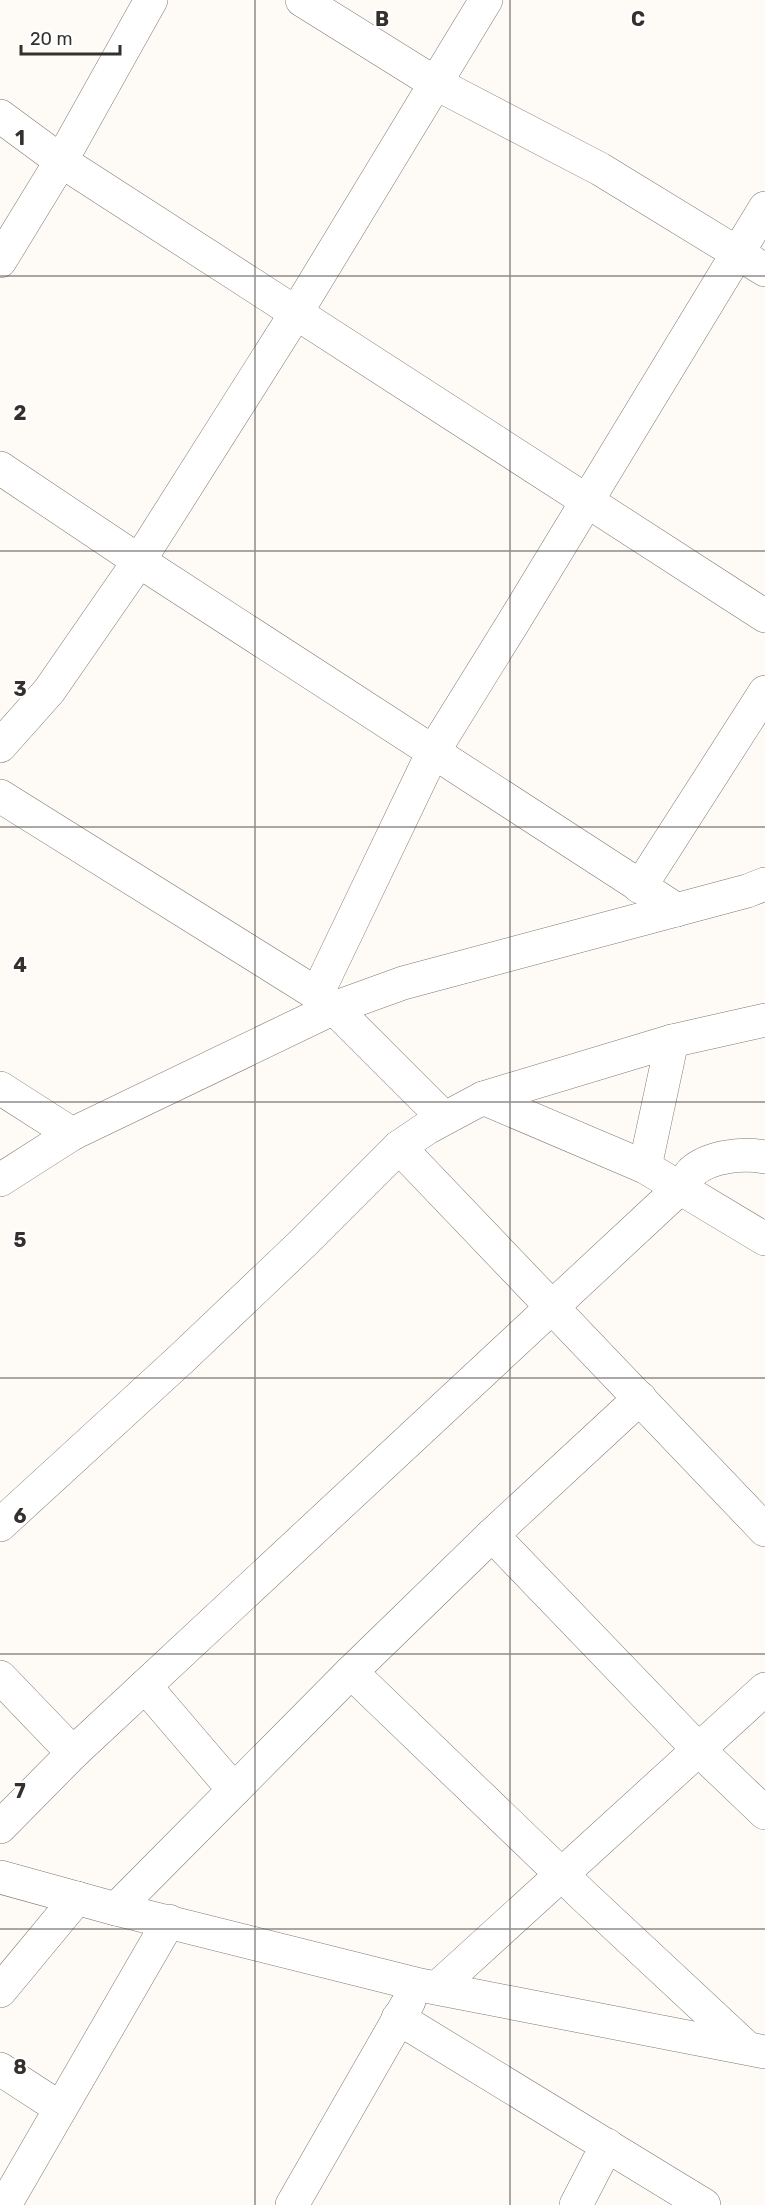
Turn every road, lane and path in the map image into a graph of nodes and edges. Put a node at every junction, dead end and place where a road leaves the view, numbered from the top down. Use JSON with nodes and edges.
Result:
{"nodes":[{"id":1,"x":151,"y":0,"type":"edge"},
{"id":2,"x":302,"y":0,"type":"edge"},
{"id":3,"x":486,"y":0,"type":"edge"},
{"id":4,"x":435,"y":83,"type":"junction"},
{"id":5,"x":0,"y":116,"type":"edge"},
{"id":6,"x":61,"y":161,"type":"junction"},
{"id":7,"x":765,"y":208,"type":"edge"},
{"id":8,"x":0,"y":261,"type":"edge"},
{"id":9,"x":752,"y":262,"type":"edge"},
{"id":10,"x":296,"y":313,"type":"junction"},
{"id":11,"x":0,"y":468,"type":"edge"},
{"id":12,"x":586,"y":501,"type":"junction"},
{"id":13,"x":139,"y":561,"type":"junction"},
{"id":14,"x":765,"y":616,"type":"edge"},
{"id":15,"x":765,"y":692,"type":"edge"},
{"id":16,"x":0,"y":746,"type":"edge"},
{"id":17,"x":433,"y":752,"type":"junction"},
{"id":18,"x":0,"y":796,"type":"edge"},
{"id":19,"x":765,"y":884,"type":"edge"},
{"id":20,"x":640,"y":887,"type":"junction"},
{"id":21,"x":676,"y":910,"type":"junction"},
{"id":22,"x":325,"y":1001,"type":"junction"},
{"id":23,"x":765,"y":1020,"type":"edge"},
{"id":24,"x":672,"y":1041,"type":"junction"},
{"id":25,"x":0,"y":1089,"type":"edge"},
{"id":26,"x":483,"y":1098,"type":"junction"},
{"id":27,"x":444,"y":1119,"type":"junction"},
{"id":28,"x":72,"y":1134,"type":"junction"},
{"id":29,"x":399,"y":1147,"type":"junction"},
{"id":30,"x":765,"y":1157,"type":"edge"},
{"id":31,"x":645,"y":1167,"type":"junction"},
{"id":32,"x":0,"y":1180,"type":"edge"},
{"id":33,"x":681,"y":1187,"type":"junction"},
{"id":34,"x":765,"y":1239,"type":"edge"},
{"id":35,"x":553,"y":1307,"type":"junction"},
{"id":36,"x":640,"y":1398,"type":"junction"},
{"id":37,"x":0,"y":1525,"type":"edge"},
{"id":38,"x":765,"y":1530,"type":"edge"},
{"id":39,"x":492,"y":1535,"type":"junction"},
{"id":40,"x":351,"y":1672,"type":"junction"},
{"id":41,"x":0,"y":1677,"type":"edge"},
{"id":42,"x":145,"y":1686,"type":"junction"},
{"id":43,"x":765,"y":1689,"type":"edge"},
{"id":44,"x":698,"y":1749,"type":"junction"},
{"id":45,"x":73,"y":1753,"type":"junction"},
{"id":46,"x":234,"y":1790,"type":"junction"},
{"id":47,"x":765,"y":1814,"type":"edge"},
{"id":48,"x":0,"y":1827,"type":"edge"},
{"id":49,"x":560,"y":1874,"type":"junction"},
{"id":50,"x":0,"y":1877,"type":"edge"},
{"id":51,"x":77,"y":1898,"type":"junction"},
{"id":52,"x":116,"y":1909,"type":"junction"},
{"id":53,"x":169,"y":1920,"type":"junction"},
{"id":54,"x":429,"y":1986,"type":"junction"},
{"id":55,"x":0,"y":1991,"type":"edge"},
{"id":56,"x":399,"y":2018,"type":"junction"},
{"id":57,"x":758,"y":2043,"type":"edge"},
{"id":58,"x":0,"y":2069,"type":"edge"},
{"id":59,"x":60,"y":2108,"type":"junction"},
{"id":60,"x":606,"y":2145,"type":"junction"},
{"id":61,"x":5,"y":2202,"type":"edge"},
{"id":62,"x":292,"y":2205,"type":"edge"},
{"id":63,"x":576,"y":2205,"type":"edge"},
{"id":64,"x":704,"y":2205,"type":"edge"}],
"edges":[{"from":1,"to":6,"type":"street"},
{"from":2,"to":4,"type":"street"},
{"from":3,"to":4,"type":"street"},
{"from":4,"to":9,"type":"street"},
{"from":4,"to":10,"type":"street"},
{"from":5,"to":6,"type":"street"},
{"from":6,"to":8,"type":"street"},
{"from":6,"to":10,"type":"street"},
{"from":7,"to":9,"type":"street"},
{"from":9,"to":12,"type":"street"},
{"from":10,"to":12,"type":"street"},
{"from":10,"to":13,"type":"street"},
{"from":11,"to":13,"type":"street"},
{"from":12,"to":14,"type":"street"},
{"from":12,"to":17,"type":"street"},
{"from":13,"to":16,"type":"street"},
{"from":13,"to":17,"type":"street"},
{"from":15,"to":20,"type":"street"},
{"from":17,"to":20,"type":"street"},
{"from":17,"to":22,"type":"street"},
{"from":18,"to":22,"type":"street"},
{"from":19,"to":21,"type":"street"},
{"from":20,"to":21,"type":"street"},
{"from":21,"to":22,"type":"street"},
{"from":22,"to":27,"type":"street"},
{"from":22,"to":28,"type":"street"},
{"from":23,"to":24,"type":"street"},
{"from":24,"to":26,"type":"street"},
{"from":24,"to":31,"type":"street"},
{"from":25,"to":28,"type":"street"},
{"from":26,"to":27,"type":"street"},
{"from":26,"to":31,"type":"street"},
{"from":27,"to":29,"type":"street"},
{"from":28,"to":32,"type":"street"},
{"from":29,"to":35,"type":"street"},
{"from":29,"to":37,"type":"street"},
{"from":30,"to":33,"type":"street"},
{"from":31,"to":33,"type":"street"},
{"from":33,"to":34,"type":"street"},
{"from":33,"to":35,"type":"street"},
{"from":35,"to":36,"type":"street"},
{"from":35,"to":42,"type":"street"},
{"from":36,"to":38,"type":"street"},
{"from":36,"to":39,"type":"street"},
{"from":39,"to":40,"type":"street"},
{"from":39,"to":44,"type":"street"},
{"from":40,"to":46,"type":"street"},
{"from":40,"to":49,"type":"street"},
{"from":41,"to":45,"type":"street"},
{"from":42,"to":45,"type":"street"},
{"from":42,"to":46,"type":"street"},
{"from":43,"to":44,"type":"street"},
{"from":44,"to":47,"type":"street"},
{"from":44,"to":49,"type":"street"},
{"from":45,"to":48,"type":"street"},
{"from":46,"to":52,"type":"street"},
{"from":49,"to":54,"type":"street"},
{"from":49,"to":57,"type":"street"},
{"from":50,"to":51,"type":"street"},
{"from":51,"to":52,"type":"street"},
{"from":51,"to":55,"type":"street"},
{"from":52,"to":53,"type":"street"},
{"from":53,"to":54,"type":"street"},
{"from":53,"to":59,"type":"street"},
{"from":54,"to":56,"type":"street"},
{"from":54,"to":57,"type":"street"},
{"from":56,"to":60,"type":"street"},
{"from":56,"to":62,"type":"street"},
{"from":58,"to":59,"type":"street"},
{"from":59,"to":61,"type":"street"},
{"from":60,"to":63,"type":"street"},
{"from":60,"to":64,"type":"street"}]}
